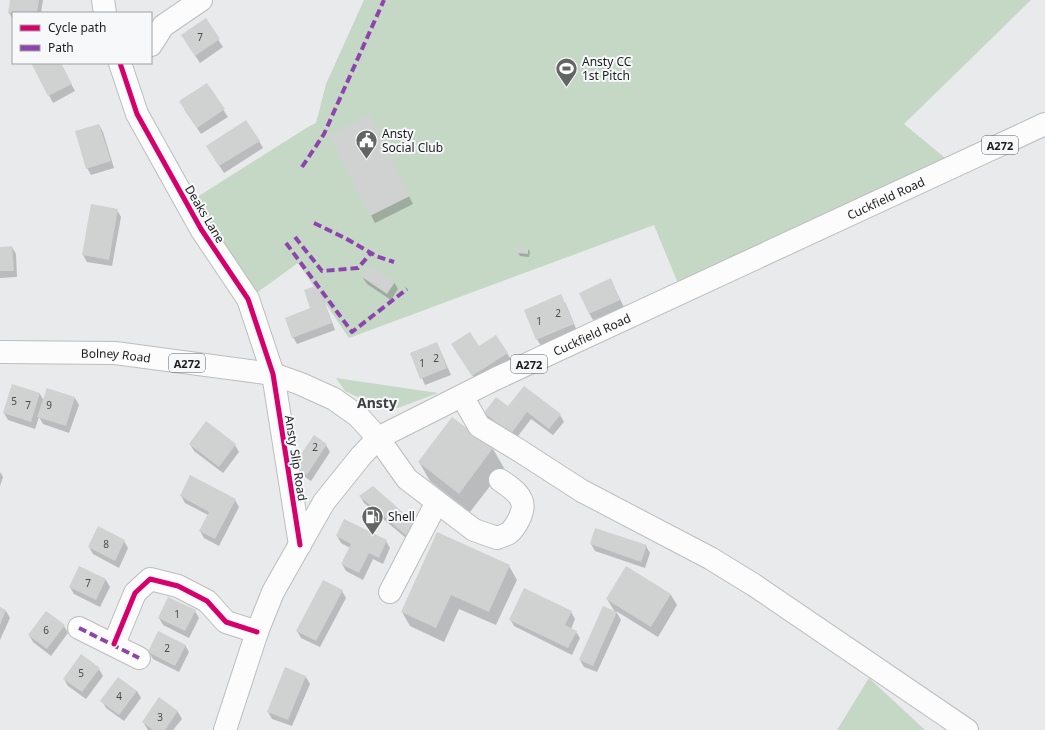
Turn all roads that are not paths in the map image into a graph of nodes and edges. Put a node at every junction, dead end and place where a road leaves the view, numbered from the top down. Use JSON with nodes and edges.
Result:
{"nodes":[{"id":1,"x":103,"y":0,"type":"edge"},
{"id":2,"x":201,"y":0,"type":"edge"},
{"id":3,"x":105,"y":12,"type":"edge"},
{"id":4,"x":152,"y":43,"type":"edge"},
{"id":5,"x":120,"y":64,"type":"edge"},
{"id":6,"x":1045,"y":124,"type":"edge"},
{"id":7,"x":0,"y":352,"type":"edge"},
{"id":8,"x":273,"y":374,"type":"junction"},
{"id":9,"x":462,"y":396,"type":"junction"},
{"id":10,"x":378,"y":438,"type":"junction"},
{"id":11,"x":500,"y":480,"type":"dead end"},
{"id":12,"x":437,"y":502,"type":"junction"},
{"id":13,"x":300,"y":545,"type":"junction"},
{"id":14,"x":390,"y":592,"type":"dead end"},
{"id":15,"x":79,"y":628,"type":"dead end"},
{"id":16,"x":257,"y":632,"type":"junction"},
{"id":17,"x":114,"y":644,"type":"junction"},
{"id":18,"x":139,"y":658,"type":"dead end"},
{"id":19,"x":225,"y":730,"type":"edge"},
{"id":20,"x":967,"y":730,"type":"edge"}],
"edges":[{"from":1,"to":3,"type":"main road"},
{"from":2,"to":4,"type":"main road"},
{"from":5,"to":8,"type":"main road","name":"Deaks Lane"},
{"from":6,"to":9,"type":"main road","name":"Cuckfield Road","number":"A272"},
{"from":7,"to":8,"type":"main road","name":"Bolney Road","number":"A272"},
{"from":8,"to":10,"type":"main road","name":"Bolney Road","number":"A272"},
{"from":8,"to":13,"type":"main road","name":"Ansty Slip Road"},
{"from":9,"to":10,"type":"main road","name":"Cuckfield Road","number":"A272"},
{"from":9,"to":20,"type":"main road"},
{"from":10,"to":12,"type":"main road","name":"Bolney Road"},
{"from":10,"to":13,"type":"main road","name":"Cuckfield Road"},
{"from":11,"to":12,"type":"main road","name":"Bolney Road"},
{"from":12,"to":14,"type":"main road"},
{"from":13,"to":16,"type":"main road","name":"Cuckfield Road"},
{"from":15,"to":17,"type":"main road"},
{"from":16,"to":17,"type":"main road"},
{"from":16,"to":19,"type":"main road","name":"Cuckfield Road"},
{"from":17,"to":18,"type":"main road"}]}
